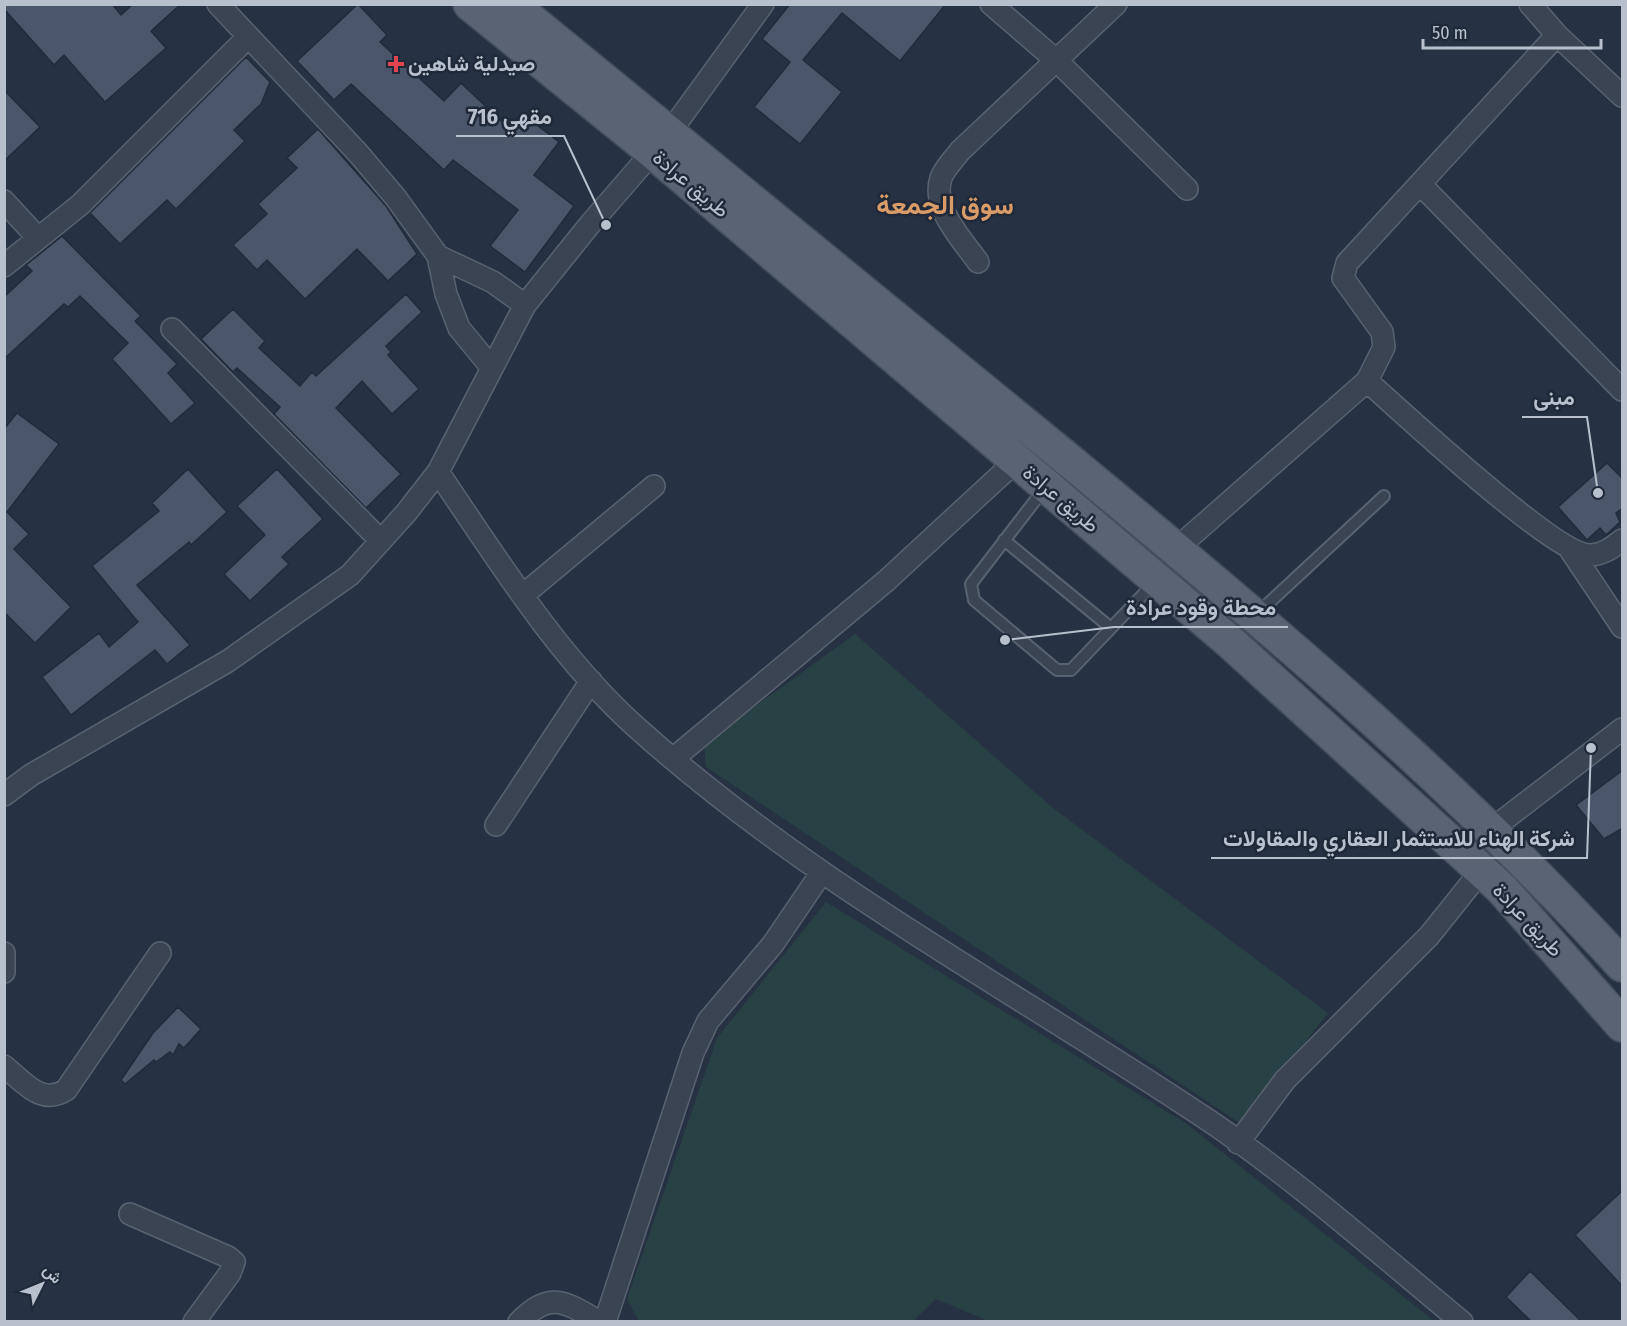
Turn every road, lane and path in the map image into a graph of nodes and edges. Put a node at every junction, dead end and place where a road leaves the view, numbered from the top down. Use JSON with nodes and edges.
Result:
{"nodes":[{"id":1,"x":218,"y":4,"type":"edge"},
{"id":2,"x":470,"y":4,"type":"edge"},
{"id":3,"x":763,"y":4,"type":"edge"},
{"id":4,"x":991,"y":4,"type":"edge"},
{"id":5,"x":1116,"y":4,"type":"edge"},
{"id":6,"x":1530,"y":4,"type":"edge"},
{"id":7,"x":525,"y":12,"type":"edge"},
{"id":8,"x":1557,"y":35,"type":"junction"},
{"id":9,"x":248,"y":37,"type":"junction"},
{"id":10,"x":1057,"y":61,"type":"junction"},
{"id":11,"x":1623,"y":96,"type":"edge"},
{"id":12,"x":661,"y":142,"type":"junction"},
{"id":13,"x":1420,"y":184,"type":"junction"},
{"id":14,"x":1187,"y":189,"type":"dead end"},
{"id":15,"x":4,"y":201,"type":"edge"},
{"id":16,"x":38,"y":238,"type":"junction"},
{"id":17,"x":438,"y":256,"type":"junction"},
{"id":18,"x":978,"y":262,"type":"dead end"},
{"id":19,"x":4,"y":266,"type":"edge"},
{"id":20,"x":525,"y":305,"type":"junction"},
{"id":21,"x":172,"y":329,"type":"dead end"},
{"id":22,"x":491,"y":367,"type":"junction"},
{"id":23,"x":1367,"y":381,"type":"junction"},
{"id":24,"x":1623,"y":390,"type":"edge"},
{"id":25,"x":1016,"y":461,"type":"junction"},
{"id":26,"x":438,"y":472,"type":"junction"},
{"id":27,"x":654,"y":486,"type":"dead end"},
{"id":28,"x":1046,"y":486,"type":"junction"},
{"id":29,"x":1384,"y":496,"type":"dead end"},
{"id":30,"x":1004,"y":540,"type":"junction"},
{"id":31,"x":1623,"y":540,"type":"edge"},
{"id":32,"x":381,"y":541,"type":"junction"},
{"id":33,"x":1569,"y":548,"type":"junction"},
{"id":34,"x":1176,"y":549,"type":"junction"},
{"id":35,"x":1157,"y":581,"type":"junction"},
{"id":36,"x":523,"y":596,"type":"junction"},
{"id":37,"x":1255,"y":616,"type":"junction"},
{"id":38,"x":1623,"y":627,"type":"edge"},
{"id":39,"x":1112,"y":628,"type":"junction"},
{"id":40,"x":591,"y":681,"type":"junction"},
{"id":41,"x":1623,"y":729,"type":"edge"},
{"id":42,"x":674,"y":758,"type":"junction"},
{"id":43,"x":4,"y":795,"type":"edge"},
{"id":44,"x":496,"y":825,"type":"dead end"},
{"id":45,"x":1492,"y":830,"type":"junction"},
{"id":46,"x":1481,"y":871,"type":"junction"},
{"id":47,"x":822,"y":872,"type":"junction"},
{"id":48,"x":4,"y":952,"type":"edge"},
{"id":49,"x":160,"y":953,"type":"dead end"},
{"id":50,"x":1622,"y":961,"type":"edge"},
{"id":51,"x":4,"y":972,"type":"edge"},
{"id":52,"x":1623,"y":1025,"type":"edge"},
{"id":53,"x":4,"y":1066,"type":"edge"},
{"id":54,"x":1238,"y":1143,"type":"junction"},
{"id":55,"x":130,"y":1214,"type":"dead end"},
{"id":56,"x":194,"y":1322,"type":"edge"},
{"id":57,"x":519,"y":1322,"type":"edge"},
{"id":58,"x":600,"y":1322,"type":"edge"},
{"id":59,"x":605,"y":1322,"type":"edge"},
{"id":60,"x":1462,"y":1322,"type":"edge"}],
"edges":[{"from":1,"to":9,"type":"street"},
{"from":2,"to":12,"type":"main road","name":"طريق عرادة"},
{"from":3,"to":12,"type":"street"},
{"from":4,"to":10,"type":"street"},
{"from":5,"to":10,"type":"street"},
{"from":6,"to":8,"type":"street"},
{"from":7,"to":12,"type":"main road","name":"طريق عرادة"},
{"from":8,"to":11,"type":"street"},
{"from":8,"to":13,"type":"street"},
{"from":9,"to":16,"type":"street"},
{"from":9,"to":17,"type":"street"},
{"from":10,"to":14,"type":"street"},
{"from":10,"to":18,"type":"street"},
{"from":12,"to":20,"type":"street"},
{"from":12,"to":25,"type":"main road","name":"طريق عرادة"},
{"from":12,"to":34,"type":"main road","name":"طريق عرادة"},
{"from":13,"to":23,"type":"street"},
{"from":13,"to":24,"type":"street"},
{"from":15,"to":16,"type":"street"},
{"from":16,"to":19,"type":"street"},
{"from":17,"to":20,"type":"street"},
{"from":17,"to":22,"type":"street"},
{"from":20,"to":22,"type":"street"},
{"from":21,"to":32,"type":"street"},
{"from":22,"to":26,"type":"street"},
{"from":23,"to":33,"type":"street"},
{"from":23,"to":34,"type":"street"},
{"from":25,"to":28,"type":"main road","name":"طريق عرادة"},
{"from":25,"to":42,"type":"street"},
{"from":26,"to":32,"type":"street"},
{"from":26,"to":36,"type":"street"},
{"from":27,"to":36,"type":"street"},
{"from":28,"to":30,"type":"lane"},
{"from":28,"to":35,"type":"main road","name":"طريق عرادة"},
{"from":29,"to":37,"type":"lane"},
{"from":30,"to":39,"type":"lane"},
{"from":30,"to":39,"type":"lane"},
{"from":31,"to":33,"type":"street"},
{"from":32,"to":43,"type":"street"},
{"from":33,"to":38,"type":"street"},
{"from":34,"to":37,"type":"main road","name":"طريق عرادة"},
{"from":35,"to":39,"type":"lane"},
{"from":35,"to":46,"type":"main road","name":"طريق عرادة"},
{"from":36,"to":40,"type":"street"},
{"from":37,"to":45,"type":"main road","name":"طريق عرادة"},
{"from":40,"to":42,"type":"street"},
{"from":40,"to":44,"type":"street"},
{"from":41,"to":45,"type":"street"},
{"from":42,"to":47,"type":"street"},
{"from":45,"to":50,"type":"main road","name":"طريق عرادة"},
{"from":46,"to":52,"type":"main road","name":"طريق عرادة"},
{"from":46,"to":54,"type":"street"},
{"from":47,"to":54,"type":"street"},
{"from":47,"to":59,"type":"street"},
{"from":48,"to":51,"type":"street"},
{"from":49,"to":53,"type":"street"},
{"from":54,"to":60,"type":"street"},
{"from":55,"to":56,"type":"street"},
{"from":57,"to":58,"type":"street"}]}
